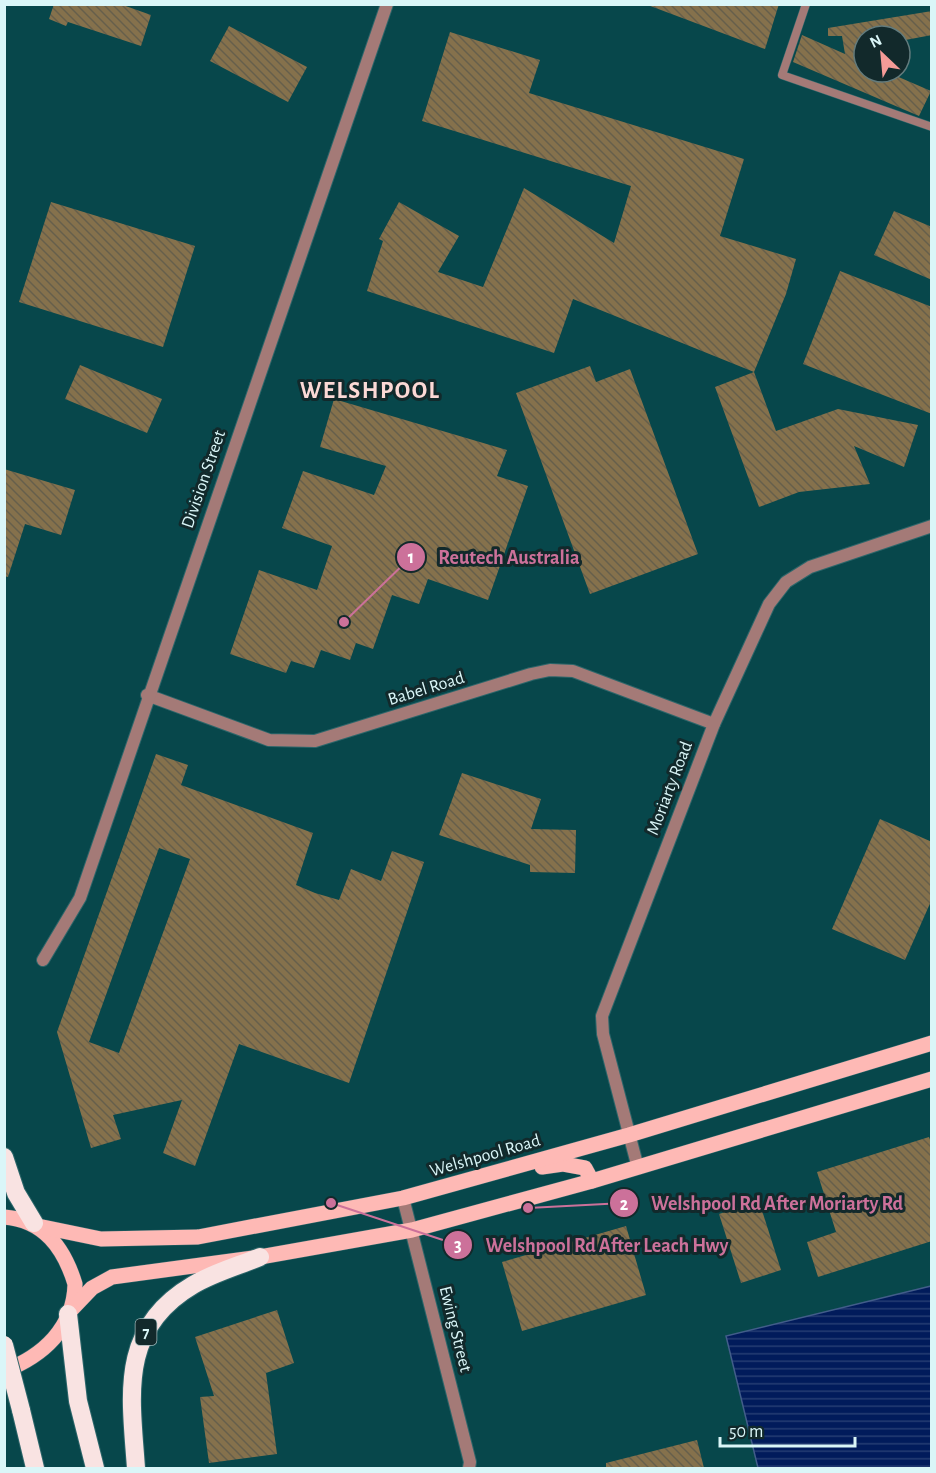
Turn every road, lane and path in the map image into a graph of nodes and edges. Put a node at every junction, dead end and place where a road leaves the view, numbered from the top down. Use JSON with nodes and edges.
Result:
{"nodes":[{"id":1,"x":387,"y":4,"type":"edge"},
{"id":2,"x":806,"y":4,"type":"edge"},
{"id":3,"x":932,"y":127,"type":"edge"},
{"id":4,"x":932,"y":526,"type":"edge"},
{"id":5,"x":147,"y":695,"type":"junction"},
{"id":6,"x":714,"y":724,"type":"junction"},
{"id":7,"x":43,"y":960,"type":"dead end"},
{"id":8,"x":932,"y":1043,"type":"edge"},
{"id":9,"x":932,"y":1079,"type":"edge"},
{"id":10,"x":629,"y":1135,"type":"junction"},
{"id":11,"x":4,"y":1157,"type":"edge"},
{"id":12,"x":515,"y":1167,"type":"junction"},
{"id":13,"x":638,"y":1168,"type":"junction"},
{"id":14,"x":592,"y":1181,"type":"junction"},
{"id":15,"x":403,"y":1198,"type":"junction"},
{"id":16,"x":4,"y":1216,"type":"edge"},
{"id":17,"x":36,"y":1224,"type":"junction"},
{"id":18,"x":412,"y":1230,"type":"junction"},
{"id":19,"x":260,"y":1257,"type":"junction"},
{"id":20,"x":69,"y":1312,"type":"junction"},
{"id":21,"x":4,"y":1345,"type":"edge"},
{"id":22,"x":4,"y":1371,"type":"edge"},
{"id":23,"x":35,"y":1468,"type":"edge"},
{"id":24,"x":95,"y":1468,"type":"edge"},
{"id":25,"x":136,"y":1468,"type":"edge"},
{"id":26,"x":470,"y":1468,"type":"edge"}],
"edges":[{"from":1,"to":5,"type":"street","name":"Division Street"},
{"from":2,"to":3,"type":"lane"},
{"from":4,"to":6,"type":"street","name":"Moriarty Road"},
{"from":5,"to":6,"type":"street","name":"Babel Road"},
{"from":5,"to":7,"type":"street","name":"Division Street"},
{"from":6,"to":10,"type":"street","name":"Moriarty Road"},
{"from":8,"to":10,"type":"main road","name":"Welshpool Road"},
{"from":9,"to":13,"type":"main road"},
{"from":10,"to":12,"type":"main road","name":"Welshpool Road"},
{"from":10,"to":13,"type":"street","name":"Moriarty Road"},
{"from":11,"to":17,"type":"highway"},
{"from":12,"to":14,"type":"main road"},
{"from":12,"to":15,"type":"main road","name":"Welshpool Road"},
{"from":13,"to":14,"type":"main road"},
{"from":14,"to":18,"type":"main road"},
{"from":15,"to":17,"type":"main road","name":"Welshpool Road"},
{"from":15,"to":18,"type":"street","name":"Ewing Street"},
{"from":16,"to":17,"type":"main road","name":"Welshpool Road"},
{"from":17,"to":20,"type":"main road"},
{"from":18,"to":19,"type":"main road"},
{"from":18,"to":26,"type":"street","name":"Ewing Street"},
{"from":19,"to":20,"type":"main road"},
{"from":19,"to":25,"type":"highway","number":"7"},
{"from":20,"to":22,"type":"main road"},
{"from":20,"to":24,"type":"highway"},
{"from":21,"to":23,"type":"highway","bridge":true}]}
